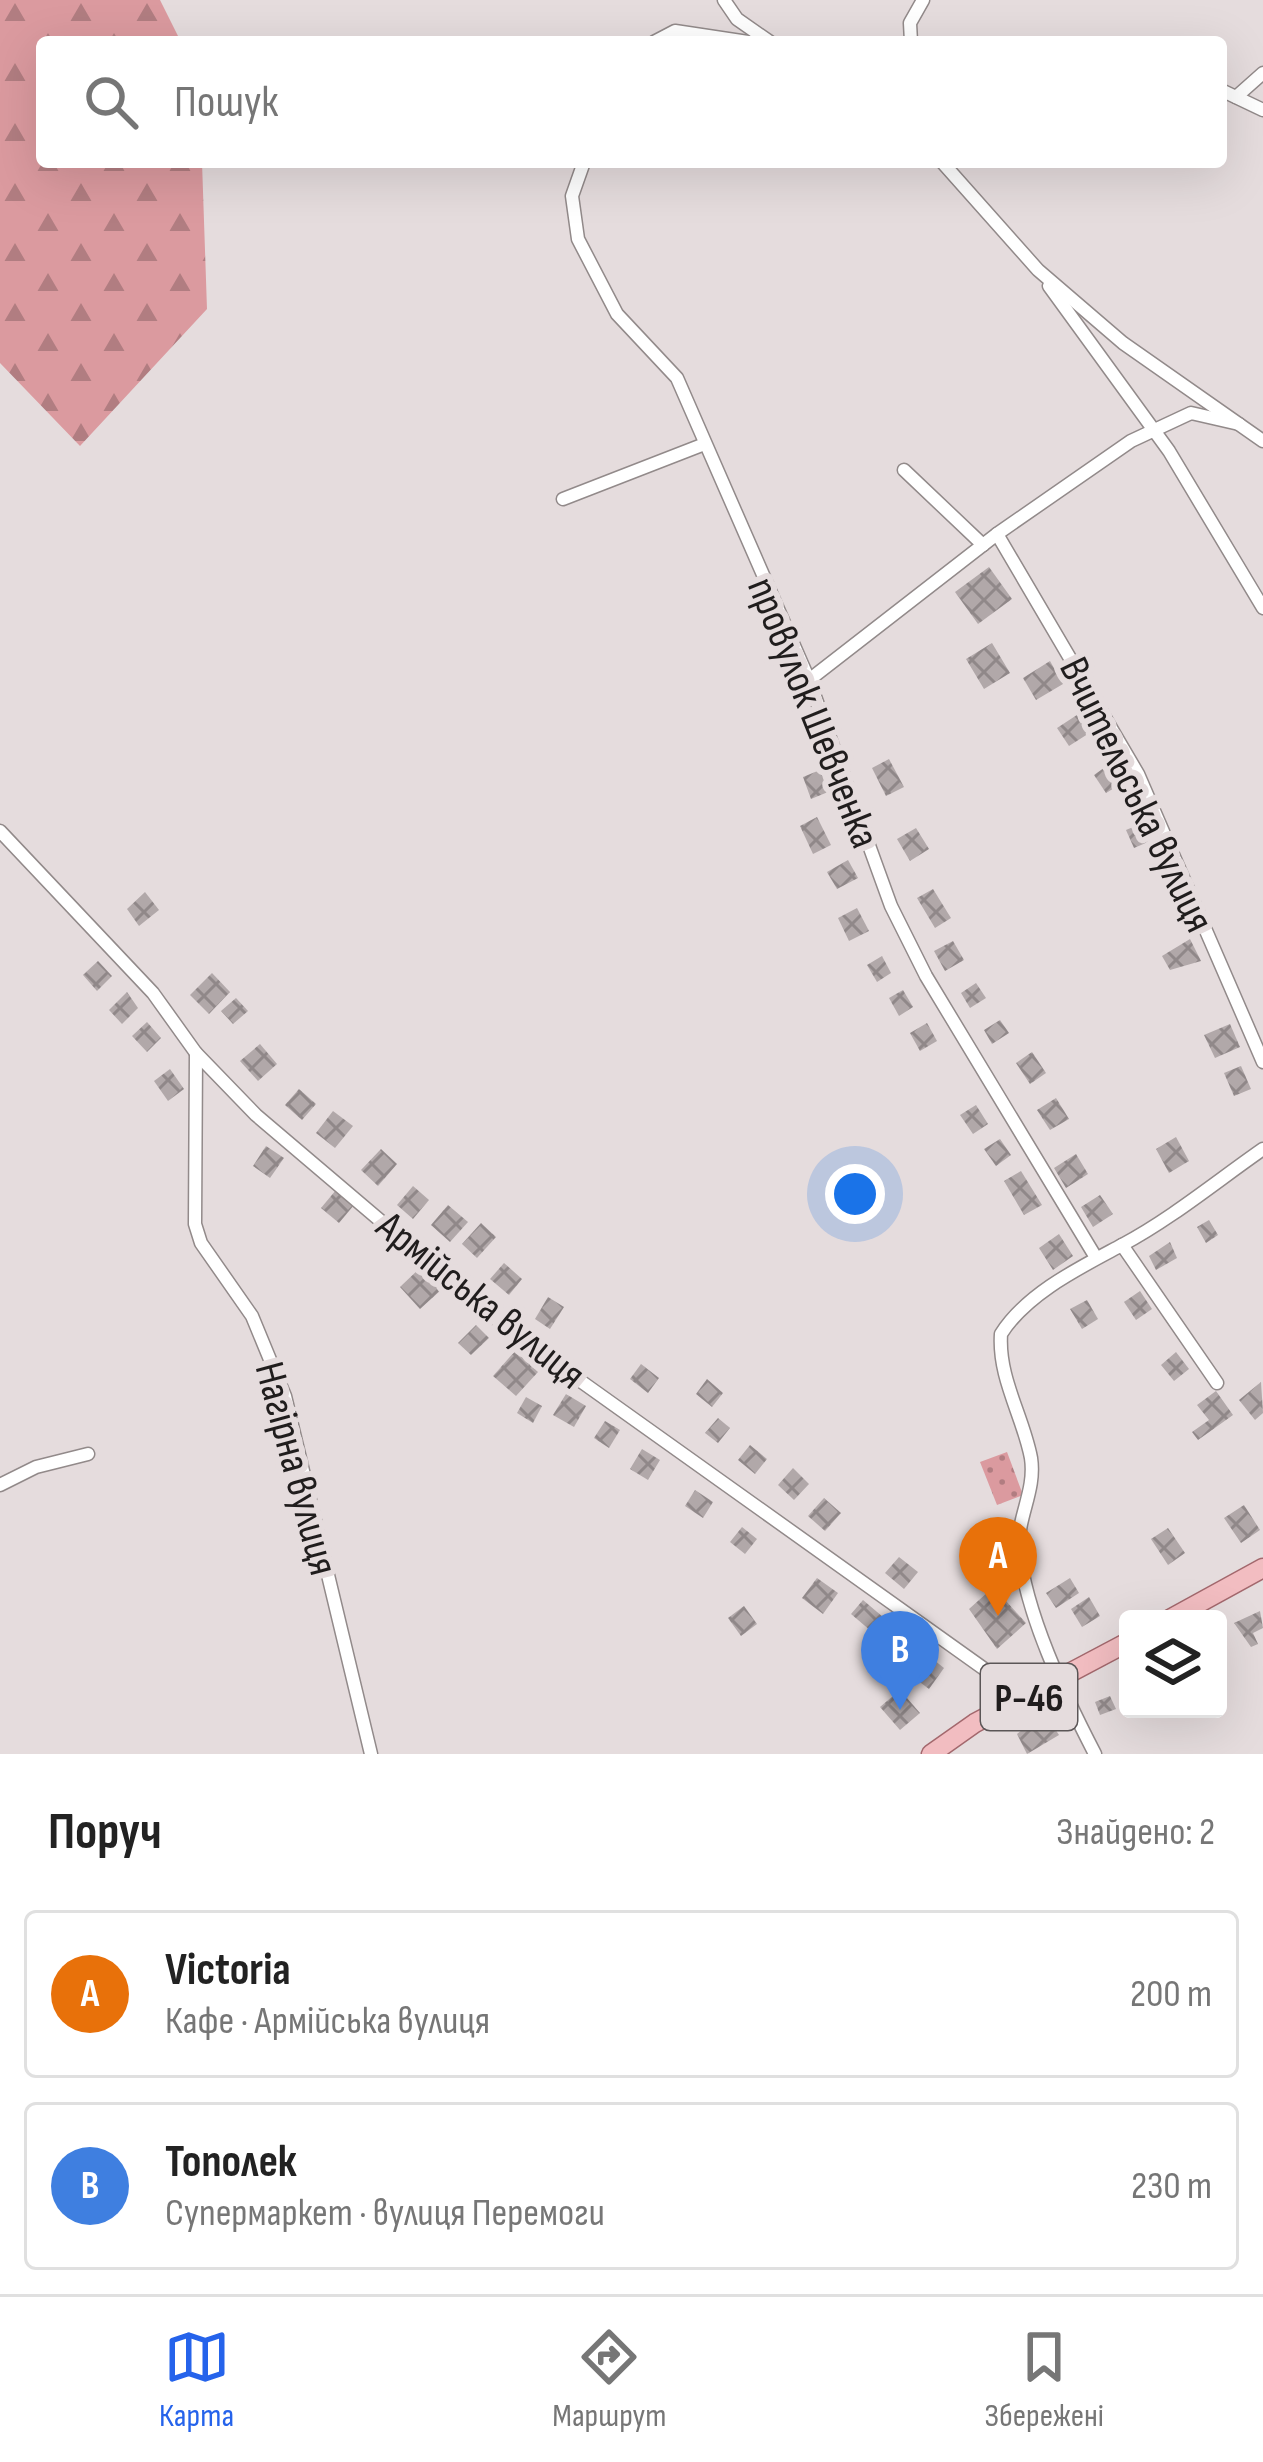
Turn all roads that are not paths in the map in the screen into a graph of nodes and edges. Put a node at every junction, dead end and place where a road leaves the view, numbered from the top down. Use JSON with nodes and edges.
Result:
{"nodes":[{"id":1,"x":724,"y":0,"type":"edge"},
{"id":2,"x":923,"y":0,"type":"edge"},
{"id":3,"x":667,"y":36,"type":"edge"},
{"id":4,"x":704,"y":36,"type":"edge"},
{"id":5,"x":761,"y":36,"type":"edge"},
{"id":6,"x":911,"y":36,"type":"edge"},
{"id":7,"x":1263,"y":73,"type":"edge"},
{"id":8,"x":1227,"y":93,"type":"edge"},
{"id":9,"x":1236,"y":97,"type":"junction"},
{"id":10,"x":1263,"y":110,"type":"edge"},
{"id":11,"x":582,"y":168,"type":"edge"},
{"id":12,"x":947,"y":168,"type":"edge"},
{"id":13,"x":1038,"y":270,"type":"junction"},
{"id":14,"x":1239,"y":424,"type":"junction"},
{"id":15,"x":1151,"y":430,"type":"junction"},
{"id":16,"x":1263,"y":441,"type":"edge"},
{"id":17,"x":702,"y":445,"type":"junction"},
{"id":18,"x":904,"y":470,"type":"dead end"},
{"id":19,"x":563,"y":499,"type":"dead end"},
{"id":20,"x":997,"y":534,"type":"junction"},
{"id":21,"x":983,"y":545,"type":"junction"},
{"id":22,"x":1263,"y":608,"type":"edge"},
{"id":23,"x":809,"y":680,"type":"junction"},
{"id":24,"x":0,"y":831,"type":"edge"},
{"id":25,"x":196,"y":1053,"type":"junction"},
{"id":26,"x":1263,"y":1063,"type":"edge"},
{"id":27,"x":1263,"y":1149,"type":"edge"},
{"id":28,"x":1123,"y":1245,"type":"junction"},
{"id":29,"x":1095,"y":1256,"type":"junction"},
{"id":30,"x":1216,"y":1383,"type":"dead end"},
{"id":31,"x":88,"y":1454,"type":"dead end"},
{"id":32,"x":0,"y":1486,"type":"edge"},
{"id":33,"x":1263,"y":1568,"type":"edge"},
{"id":34,"x":1186,"y":1610,"type":"edge"},
{"id":35,"x":1119,"y":1647,"type":"edge"},
{"id":36,"x":1059,"y":1680,"type":"junction"},
{"id":37,"x":1025,"y":1699,"type":"junction"},
{"id":38,"x":371,"y":1754,"type":"edge"},
{"id":39,"x":931,"y":1754,"type":"edge"},
{"id":40,"x":1095,"y":1754,"type":"edge"}],
"edges":[{"from":1,"to":5,"type":"street"},
{"from":2,"to":6,"type":"street"},
{"from":3,"to":4,"type":"street"},
{"from":7,"to":9,"type":"street"},
{"from":8,"to":9,"type":"street"},
{"from":9,"to":10,"type":"street"},
{"from":11,"to":17,"type":"street","name":"провулок Шевченка"},
{"from":12,"to":13,"type":"street"},
{"from":13,"to":14,"type":"street"},
{"from":13,"to":15,"type":"street"},
{"from":14,"to":15,"type":"street"},
{"from":14,"to":16,"type":"street"},
{"from":15,"to":20,"type":"street"},
{"from":15,"to":22,"type":"street"},
{"from":17,"to":19,"type":"street"},
{"from":17,"to":23,"type":"street","name":"провулок Шевченка"},
{"from":18,"to":21,"type":"street"},
{"from":20,"to":21,"type":"street"},
{"from":20,"to":26,"type":"street","name":"Вчительська вулиця"},
{"from":21,"to":23,"type":"street"},
{"from":23,"to":29,"type":"street","name":"провулок Шевченка"},
{"from":24,"to":25,"type":"street","name":"Армійська вулиця"},
{"from":25,"to":37,"type":"street","name":"Армійська вулиця"},
{"from":25,"to":38,"type":"street","name":"Нагірна вулиця"},
{"from":27,"to":28,"type":"street"},
{"from":28,"to":29,"type":"street"},
{"from":28,"to":30,"type":"street"},
{"from":29,"to":36,"type":"street"},
{"from":31,"to":32,"type":"street"},
{"from":33,"to":34,"type":"main road"},
{"from":35,"to":36,"type":"main road","number":"Р-46"},
{"from":36,"to":37,"type":"main road","number":"Р-46"},
{"from":36,"to":40,"type":"street"},
{"from":37,"to":39,"type":"main road","number":"Р-46"}]}
